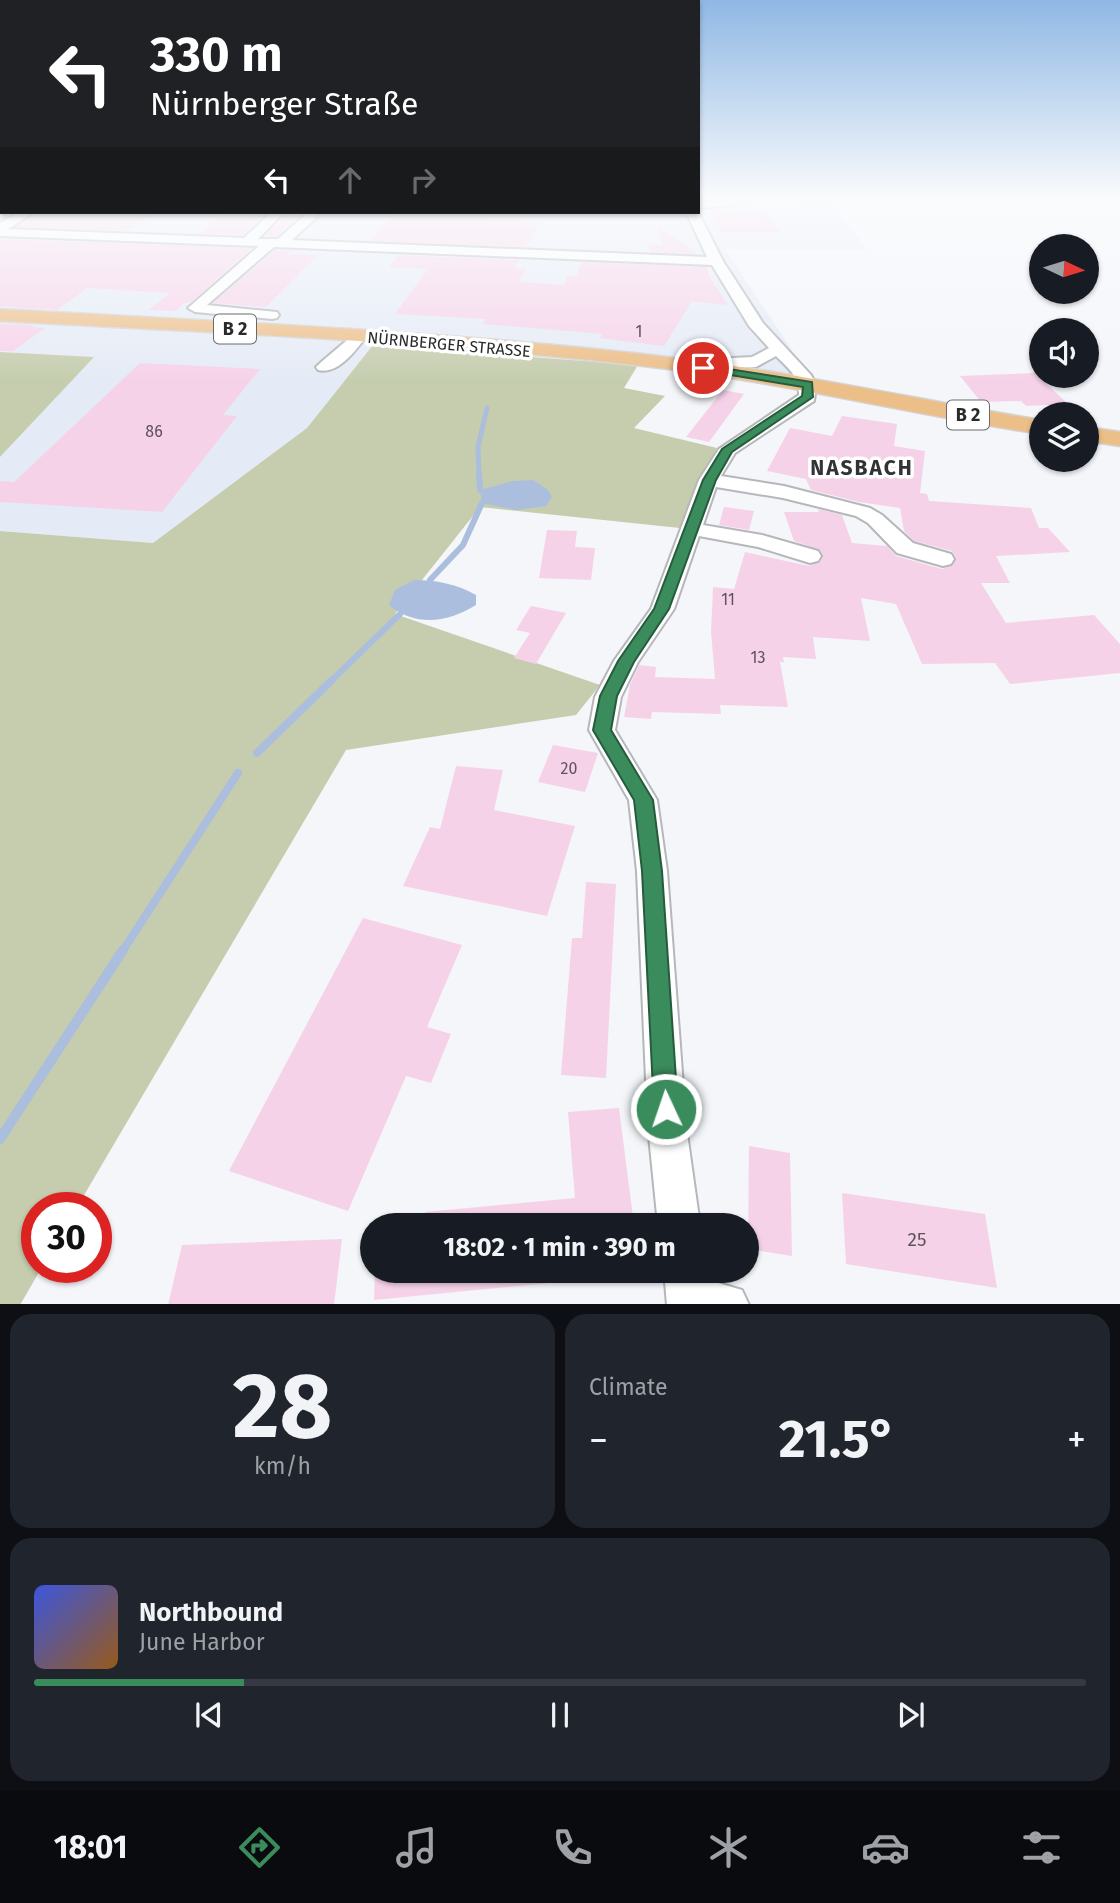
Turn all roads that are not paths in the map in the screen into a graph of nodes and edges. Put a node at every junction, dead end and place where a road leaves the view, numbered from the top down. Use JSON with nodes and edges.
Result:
{"nodes":[{"id":1,"x":256,"y":259,"type":"edge"},
{"id":2,"x":664,"y":259,"type":"edge"},
{"id":3,"x":716,"y":261,"type":"joint"},
{"id":4,"x":0,"y":315,"type":"edge"},
{"id":5,"x":272,"y":315,"type":"dead end"},
{"id":6,"x":771,"y":347,"type":"junction"},
{"id":7,"x":679,"y":365,"type":"junction"},
{"id":8,"x":776,"y":378,"type":"junction"},
{"id":9,"x":808,"y":385,"type":"junction"},
{"id":10,"x":1029,"y":425,"type":"edge"},
{"id":11,"x":1099,"y":436,"type":"edge"},
{"id":12,"x":1120,"y":439,"type":"edge"},
{"id":13,"x":709,"y":480,"type":"junction"},
{"id":14,"x":692,"y":529,"type":"junction"},
{"id":15,"x":810,"y":556,"type":"dead end"},
{"id":16,"x":943,"y":558,"type":"dead end"},
{"id":17,"x":678,"y":1213,"type":"edge"}],
"edges":[{"from":1,"to":5,"type":"street"},
{"from":2,"to":3,"type":"street"},
{"from":3,"to":6,"type":"street"},
{"from":4,"to":7,"type":"main road","name":"NÜRNBERGER STRASSE","number":"B 2"},
{"from":6,"to":7,"type":"street"},
{"from":6,"to":8,"type":"street"},
{"from":6,"to":9,"type":"street"},
{"from":7,"to":8,"type":"main road","name":"NÜRNBERGER STRASSE","number":"B 2"},
{"from":8,"to":9,"type":"main road","name":"NÜRNBERGER STRASSE","number":"B 2"},
{"from":9,"to":10,"type":"main road","name":"NÜRNBERGER STRASSE","number":"B 2"},
{"from":9,"to":13,"type":"street"},
{"from":11,"to":12,"type":"main road"},
{"from":13,"to":14,"type":"street"},
{"from":13,"to":16,"type":"street"},
{"from":14,"to":15,"type":"street"},
{"from":14,"to":17,"type":"street"}]}
